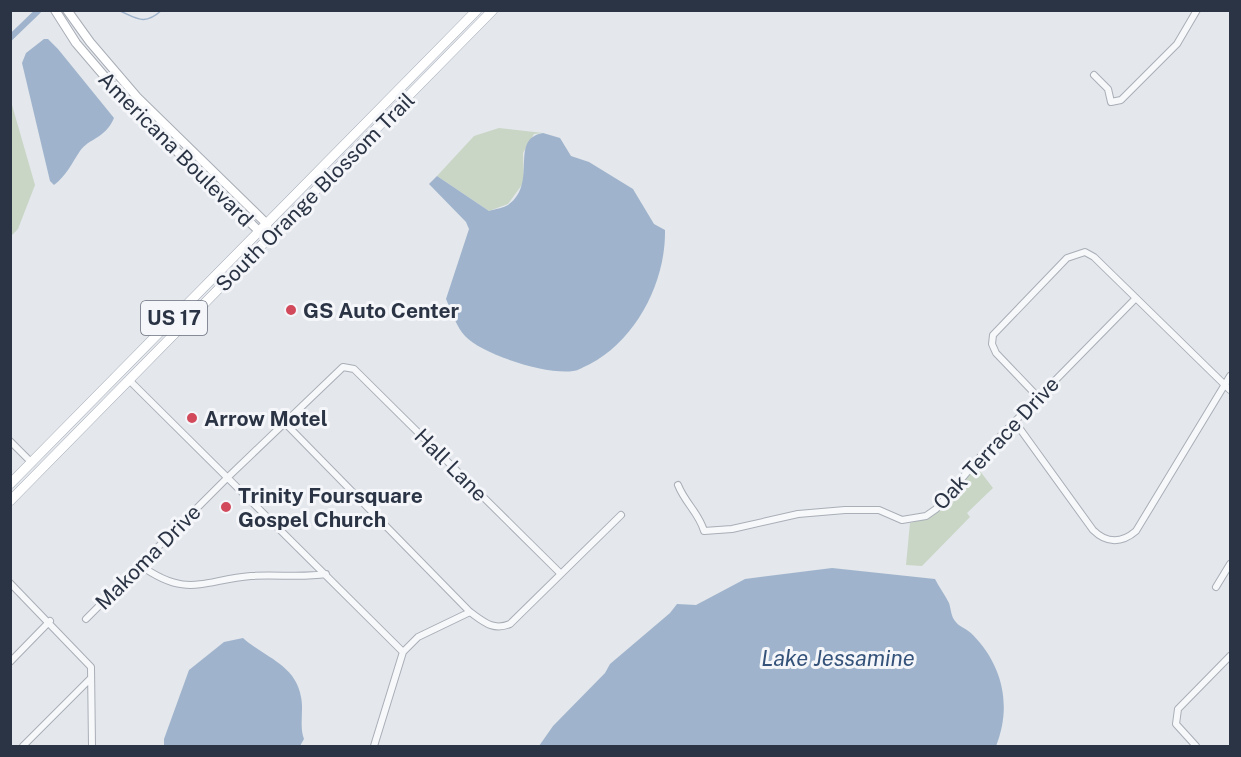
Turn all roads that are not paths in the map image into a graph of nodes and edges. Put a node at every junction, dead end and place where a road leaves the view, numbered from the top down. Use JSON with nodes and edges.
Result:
{"nodes":[{"id":1,"x":55,"y":10,"type":"edge"},
{"id":2,"x":67,"y":10,"type":"edge"},
{"id":3,"x":477,"y":10,"type":"edge"},
{"id":4,"x":493,"y":10,"type":"edge"},
{"id":5,"x":1197,"y":10,"type":"edge"},
{"id":6,"x":464,"y":24,"type":"junction"},
{"id":7,"x":457,"y":47,"type":"junction"},
{"id":8,"x":1095,"y":75,"type":"dead end"},
{"id":9,"x":137,"y":97,"type":"junction"},
{"id":10,"x":129,"y":105,"type":"junction"},
{"id":11,"x":192,"y":150,"type":"junction"},
{"id":12,"x":183,"y":158,"type":"junction"},
{"id":13,"x":267,"y":224,"type":"junction"},
{"id":14,"x":258,"y":232,"type":"junction"},
{"id":15,"x":269,"y":238,"type":"junction"},
{"id":16,"x":1136,"y":298,"type":"junction"},
{"id":17,"x":337,"y":369,"type":"joint"},
{"id":18,"x":1230,"y":376,"type":"edge"},
{"id":19,"x":129,"y":380,"type":"junction"},
{"id":20,"x":1228,"y":387,"type":"edge"},
{"id":21,"x":1039,"y":398,"type":"junction"},
{"id":22,"x":284,"y":422,"type":"junction"},
{"id":23,"x":1015,"y":422,"type":"junction"},
{"id":24,"x":10,"y":441,"type":"edge"},
{"id":25,"x":51,"y":443,"type":"junction"},
{"id":26,"x":32,"y":463,"type":"junction"},
{"id":27,"x":48,"y":463,"type":"junction"},
{"id":28,"x":227,"y":478,"type":"junction"},
{"id":29,"x":10,"y":484,"type":"edge"},
{"id":30,"x":27,"y":484,"type":"junction"},
{"id":31,"x":678,"y":485,"type":"dead end"},
{"id":32,"x":10,"y":501,"type":"edge"},
{"id":33,"x":621,"y":515,"type":"dead end"},
{"id":34,"x":140,"y":564,"type":"junction"},
{"id":35,"x":1230,"y":564,"type":"edge"},
{"id":36,"x":326,"y":574,"type":"junction"},
{"id":37,"x":561,"y":574,"type":"junction"},
{"id":38,"x":10,"y":583,"type":"edge"},
{"id":39,"x":1216,"y":587,"type":"dead end"},
{"id":40,"x":470,"y":612,"type":"junction"},
{"id":41,"x":86,"y":619,"type":"dead end"},
{"id":42,"x":50,"y":621,"type":"junction"},
{"id":43,"x":403,"y":652,"type":"junction"},
{"id":44,"x":1230,"y":656,"type":"edge"},
{"id":45,"x":10,"y":662,"type":"edge"},
{"id":46,"x":91,"y":677,"type":"junction"},
{"id":47,"x":23,"y":747,"type":"edge"},
{"id":48,"x":92,"y":747,"type":"edge"},
{"id":49,"x":374,"y":747,"type":"edge"},
{"id":50,"x":1196,"y":747,"type":"edge"}],
"edges":[{"from":1,"to":10,"type":"main road","name":"Americana Boulevard"},
{"from":2,"to":9,"type":"main road","name":"Americana Boulevard"},
{"from":3,"to":6,"type":"main road","name":"South Orange Blossom Trail","number":"US 17"},
{"from":4,"to":7,"type":"main road","name":"South Orange Blossom Trail","number":"US 17"},
{"from":5,"to":8,"type":"street"},
{"from":6,"to":7,"type":"main road"},
{"from":6,"to":13,"type":"main road","name":"South Orange Blossom Trail","number":"US 17"},
{"from":7,"to":15,"type":"main road","name":"South Orange Blossom Trail","number":"US 17"},
{"from":9,"to":10,"type":"street"},
{"from":9,"to":11,"type":"main road","name":"Americana Boulevard"},
{"from":10,"to":12,"type":"main road","name":"Americana Boulevard"},
{"from":11,"to":12,"type":"street"},
{"from":11,"to":13,"type":"main road","name":"Americana Boulevard"},
{"from":12,"to":14,"type":"main road","name":"Americana Boulevard"},
{"from":13,"to":14,"type":"main road","name":"South Orange Blossom Trail","number":"US 17"},
{"from":13,"to":15,"type":"main road","name":"Americana Boulevard"},
{"from":14,"to":15,"type":"main road","name":"Americana Boulevard"},
{"from":14,"to":25,"type":"main road","name":"South Orange Blossom Trail","number":"US 17"},
{"from":15,"to":19,"type":"main road","name":"South Orange Blossom Trail","number":"US 17"},
{"from":16,"to":20,"type":"street"},
{"from":16,"to":21,"type":"street","name":"Oak Terrace Drive"},
{"from":16,"to":21,"type":"street"},
{"from":17,"to":22,"type":"street","name":"Makoma Drive"},
{"from":17,"to":37,"type":"street","name":"Hall Lane"},
{"from":18,"to":20,"type":"street"},
{"from":19,"to":27,"type":"main road","name":"South Orange Blossom Trail","number":"US 17"},
{"from":19,"to":28,"type":"street"},
{"from":20,"to":23,"type":"street"},
{"from":21,"to":23,"type":"street","name":"Oak Terrace Drive"},
{"from":22,"to":28,"type":"street","name":"Makoma Drive"},
{"from":22,"to":40,"type":"street"},
{"from":23,"to":31,"type":"street","name":"Oak Terrace Drive"},
{"from":24,"to":26,"type":"street"},
{"from":25,"to":26,"type":"main road","name":"South Orange Blossom Trail","number":"US 17"},
{"from":25,"to":27,"type":"main road"},
{"from":26,"to":29,"type":"main road","name":"South Orange Blossom Trail","number":"US 17"},
{"from":26,"to":30,"type":"main road"},
{"from":27,"to":30,"type":"main road","name":"South Orange Blossom Trail","number":"US 17"},
{"from":28,"to":34,"type":"street","name":"Makoma Drive"},
{"from":28,"to":36,"type":"street"},
{"from":30,"to":32,"type":"main road","name":"South Orange Blossom Trail","number":"US 17"},
{"from":33,"to":37,"type":"street"},
{"from":34,"to":36,"type":"street"},
{"from":34,"to":41,"type":"street","name":"Makoma Drive"},
{"from":35,"to":39,"type":"street"},
{"from":36,"to":43,"type":"street"},
{"from":37,"to":40,"type":"street"},
{"from":38,"to":42,"type":"street"},
{"from":40,"to":43,"type":"street"},
{"from":42,"to":45,"type":"street"},
{"from":42,"to":46,"type":"street"},
{"from":43,"to":49,"type":"street"},
{"from":44,"to":50,"type":"street"},
{"from":46,"to":47,"type":"street"},
{"from":46,"to":48,"type":"street"}]}
